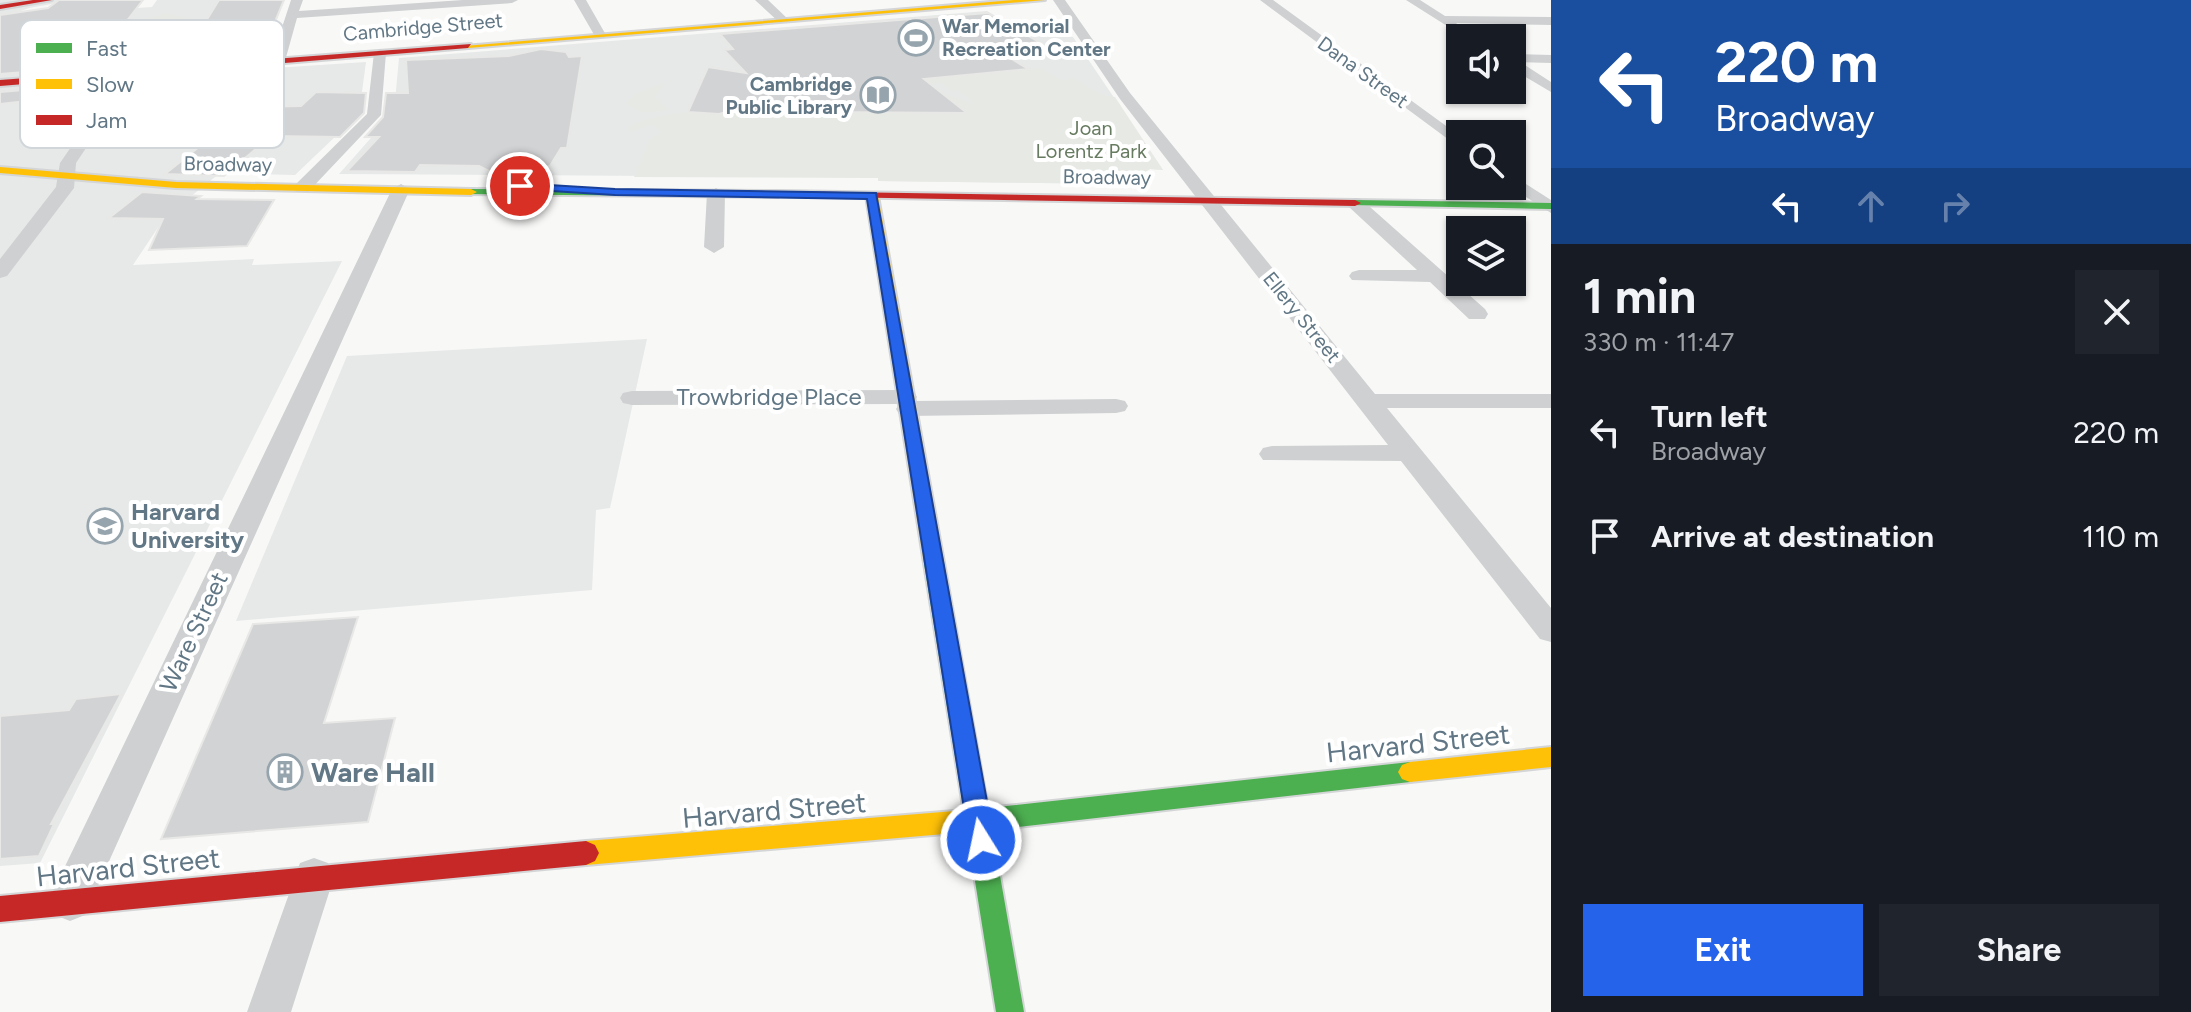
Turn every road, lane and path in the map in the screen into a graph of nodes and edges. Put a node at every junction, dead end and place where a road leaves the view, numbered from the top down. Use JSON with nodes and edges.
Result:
{"nodes":[{"id":1,"x":48,"y":0,"type":"edge"},
{"id":2,"x":297,"y":0,"type":"edge"},
{"id":3,"x":512,"y":0,"type":"edge"},
{"id":4,"x":580,"y":0,"type":"edge"},
{"id":5,"x":761,"y":0,"type":"edge"},
{"id":6,"x":1041,"y":0,"type":"edge"},
{"id":7,"x":1059,"y":0,"type":"edge"},
{"id":8,"x":1266,"y":0,"type":"edge"},
{"id":9,"x":1412,"y":0,"type":"edge"},
{"id":10,"x":980,"y":2,"type":"edge"},
{"id":11,"x":3,"y":9,"type":"edge"},
{"id":12,"x":292,"y":15,"type":"junction"},
{"id":13,"x":1442,"y":19,"type":"junction"},
{"id":14,"x":784,"y":21,"type":"junction"},
{"id":15,"x":1551,"y":21,"type":"edge"},
{"id":16,"x":1450,"y":24,"type":"edge"},
{"id":17,"x":600,"y":35,"type":"junction"},
{"id":18,"x":284,"y":41,"type":"edge"},
{"id":19,"x":380,"y":53,"type":"junction"},
{"id":20,"x":1551,"y":59,"type":"edge"},
{"id":21,"x":1526,"y":60,"type":"edge"},
{"id":22,"x":284,"y":61,"type":"edge"},
{"id":23,"x":1526,"y":70,"type":"edge"},
{"id":24,"x":20,"y":81,"type":"edge"},
{"id":25,"x":0,"y":83,"type":"edge"},
{"id":26,"x":1551,"y":88,"type":"edge"},
{"id":27,"x":1446,"y":133,"type":"edge"},
{"id":28,"x":78,"y":148,"type":"edge"},
{"id":29,"x":0,"y":170,"type":"edge"},
{"id":30,"x":66,"y":176,"type":"junction"},
{"id":31,"x":302,"y":188,"type":"junction"},
{"id":32,"x":401,"y":189,"type":"junction"},
{"id":33,"x":1526,"y":190,"type":"edge"},
{"id":34,"x":716,"y":193,"type":"junction"},
{"id":35,"x":872,"y":196,"type":"junction"},
{"id":36,"x":1206,"y":201,"type":"junction"},
{"id":37,"x":1355,"y":203,"type":"junction"},
{"id":38,"x":1550,"y":207,"type":"edge"},
{"id":39,"x":714,"y":247,"type":"dead end"},
{"id":40,"x":0,"y":272,"type":"edge"},
{"id":41,"x":1359,"y":276,"type":"dead end"},
{"id":42,"x":1435,"y":276,"type":"junction"},
{"id":43,"x":1477,"y":314,"type":"dead end"},
{"id":44,"x":632,"y":398,"type":"dead end"},
{"id":45,"x":1369,"y":401,"type":"junction"},
{"id":46,"x":1551,"y":401,"type":"edge"},
{"id":47,"x":906,"y":403,"type":"junction"},
{"id":48,"x":1116,"y":406,"type":"dead end"},
{"id":49,"x":1411,"y":453,"type":"junction"},
{"id":50,"x":1272,"y":454,"type":"dead end"},
{"id":51,"x":1551,"y":630,"type":"edge"},
{"id":52,"x":1551,"y":757,"type":"edge"},
{"id":53,"x":978,"y":819,"type":"junction"},
{"id":54,"x":314,"y":877,"type":"junction"},
{"id":55,"x":70,"y":901,"type":"junction"},
{"id":56,"x":0,"y":909,"type":"edge"},
{"id":57,"x":269,"y":1012,"type":"edge"},
{"id":58,"x":1010,"y":1012,"type":"edge"}],
"edges":[{"from":1,"to":11,"type":"main road"},
{"from":2,"to":12,"type":"street"},
{"from":3,"to":12,"type":"street"},
{"from":4,"to":17,"type":"street"},
{"from":5,"to":14,"type":"street"},
{"from":6,"to":10,"type":"main road","name":"Cambridge Street"},
{"from":7,"to":36,"type":"street","name":"Ellery Street"},
{"from":8,"to":27,"type":"street","name":"Dana Street"},
{"from":9,"to":13,"type":"street"},
{"from":10,"to":14,"type":"main road","name":"Cambridge Street"},
{"from":12,"to":18,"type":"street"},
{"from":13,"to":15,"type":"street"},
{"from":13,"to":16,"type":"street"},
{"from":14,"to":17,"type":"main road","name":"Cambridge Street"},
{"from":17,"to":19,"type":"main road","name":"Cambridge Street"},
{"from":19,"to":22,"type":"main road","name":"Cambridge Street"},
{"from":19,"to":31,"type":"street"},
{"from":20,"to":21,"type":"street"},
{"from":23,"to":26,"type":"street"},
{"from":24,"to":25,"type":"main road","name":"Cambridge Street"},
{"from":28,"to":30,"type":"street"},
{"from":29,"to":30,"type":"main road","name":"Broadway"},
{"from":30,"to":31,"type":"main road","name":"Broadway"},
{"from":30,"to":40,"type":"street"},
{"from":31,"to":32,"type":"main road","name":"Broadway"},
{"from":32,"to":34,"type":"main road","name":"Broadway"},
{"from":32,"to":55,"type":"street","name":"Ware Street"},
{"from":33,"to":38,"type":"street"},
{"from":34,"to":35,"type":"main road","name":"Broadway"},
{"from":34,"to":39,"type":"street"},
{"from":35,"to":36,"type":"main road","name":"Broadway"},
{"from":35,"to":47,"type":"main road"},
{"from":36,"to":37,"type":"main road","name":"Broadway"},
{"from":36,"to":45,"type":"street","name":"Ellery Street"},
{"from":37,"to":38,"type":"main road","name":"Broadway"},
{"from":37,"to":42,"type":"street"},
{"from":41,"to":42,"type":"street"},
{"from":42,"to":43,"type":"street"},
{"from":44,"to":47,"type":"street","name":"Trowbridge Place"},
{"from":45,"to":46,"type":"street"},
{"from":45,"to":49,"type":"street","name":"Ellery Street"},
{"from":47,"to":48,"type":"street","name":"Trowbridge Place"},
{"from":47,"to":53,"type":"main road"},
{"from":49,"to":50,"type":"street"},
{"from":49,"to":51,"type":"street","name":"Ellery Street"},
{"from":52,"to":53,"type":"main road","name":"Harvard Street"},
{"from":53,"to":54,"type":"main road","name":"Harvard Street"},
{"from":53,"to":58,"type":"main road"},
{"from":54,"to":55,"type":"main road","name":"Harvard Street"},
{"from":54,"to":57,"type":"street"},
{"from":55,"to":56,"type":"main road","name":"Harvard Street"}]}
